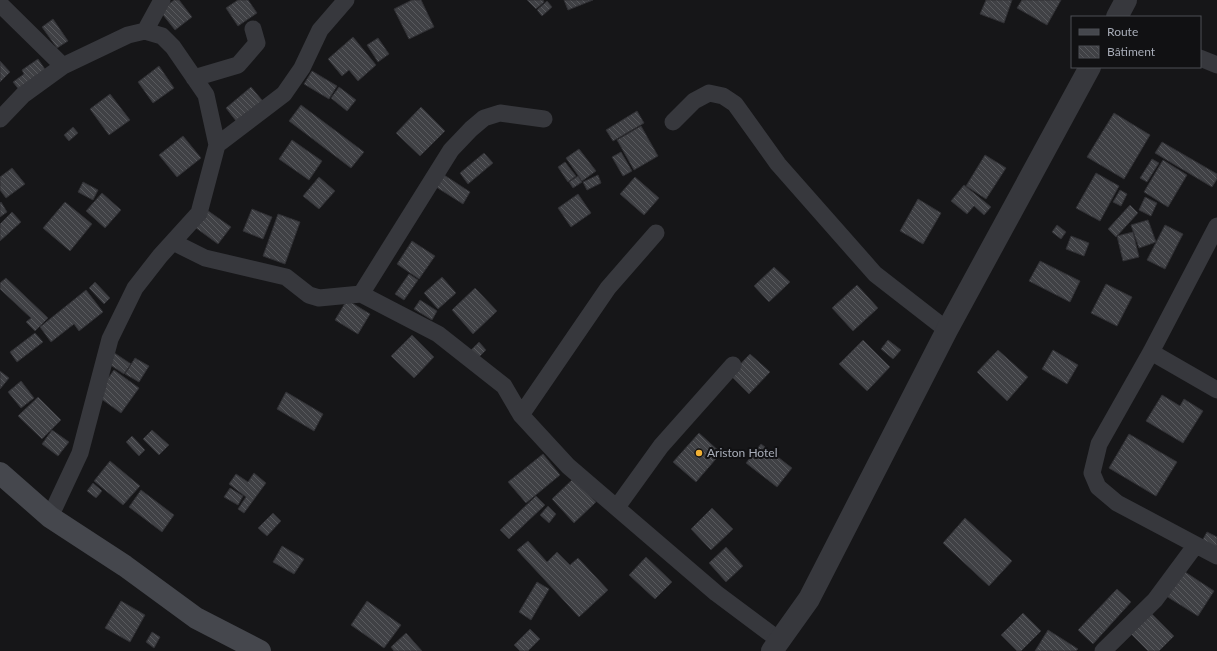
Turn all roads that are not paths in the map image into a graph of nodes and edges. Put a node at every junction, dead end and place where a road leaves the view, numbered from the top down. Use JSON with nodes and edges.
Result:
{"nodes":[{"id":1,"x":162,"y":0,"type":"edge"},
{"id":2,"x":346,"y":0,"type":"edge"},
{"id":3,"x":1126,"y":0,"type":"edge"},
{"id":4,"x":0,"y":4,"type":"edge"},
{"id":5,"x":1118,"y":16,"type":"edge"},
{"id":6,"x":253,"y":29,"type":"dead end"},
{"id":7,"x":144,"y":31,"type":"junction"},
{"id":8,"x":1201,"y":58,"type":"edge"},
{"id":9,"x":1217,"y":65,"type":"edge"},
{"id":10,"x":63,"y":66,"type":"junction"},
{"id":11,"x":1089,"y":68,"type":"edge"},
{"id":12,"x":194,"y":78,"type":"junction"},
{"id":13,"x":0,"y":119,"type":"edge"},
{"id":14,"x":544,"y":119,"type":"dead end"},
{"id":15,"x":673,"y":122,"type":"dead end"},
{"id":16,"x":218,"y":145,"type":"junction"},
{"id":17,"x":1216,"y":230,"type":"edge"},
{"id":18,"x":656,"y":233,"type":"dead end"},
{"id":19,"x":173,"y":242,"type":"junction"},
{"id":20,"x":361,"y":294,"type":"junction"},
{"id":21,"x":947,"y":330,"type":"junction"},
{"id":22,"x":1151,"y":352,"type":"junction"},
{"id":23,"x":733,"y":365,"type":"dead end"},
{"id":24,"x":1217,"y":390,"type":"edge"},
{"id":25,"x":521,"y":416,"type":"junction"},
{"id":26,"x":0,"y":473,"type":"edge"},
{"id":27,"x":617,"y":507,"type":"junction"},
{"id":28,"x":50,"y":517,"type":"junction"},
{"id":29,"x":1195,"y":546,"type":"junction"},
{"id":30,"x":1217,"y":556,"type":"edge"},
{"id":31,"x":775,"y":646,"type":"edge"},
{"id":32,"x":260,"y":651,"type":"edge"},
{"id":33,"x":1103,"y":651,"type":"edge"}],
"edges":[{"from":1,"to":7,"type":"street"},
{"from":2,"to":16,"type":"street"},
{"from":3,"to":5,"type":"street"},
{"from":4,"to":10,"type":"street"},
{"from":6,"to":12,"type":"street"},
{"from":7,"to":10,"type":"street"},
{"from":7,"to":12,"type":"street"},
{"from":8,"to":9,"type":"street"},
{"from":10,"to":13,"type":"street"},
{"from":11,"to":21,"type":"street"},
{"from":12,"to":16,"type":"street"},
{"from":14,"to":20,"type":"street"},
{"from":15,"to":21,"type":"street"},
{"from":16,"to":19,"type":"street"},
{"from":17,"to":22,"type":"street"},
{"from":18,"to":25,"type":"street"},
{"from":19,"to":20,"type":"street"},
{"from":19,"to":28,"type":"street"},
{"from":20,"to":25,"type":"street"},
{"from":21,"to":31,"type":"street"},
{"from":22,"to":24,"type":"street"},
{"from":22,"to":29,"type":"street"},
{"from":23,"to":27,"type":"street"},
{"from":25,"to":27,"type":"street"},
{"from":26,"to":28,"type":"main road"},
{"from":27,"to":31,"type":"street"},
{"from":28,"to":32,"type":"main road"},
{"from":29,"to":30,"type":"street"},
{"from":29,"to":33,"type":"street"}]}
